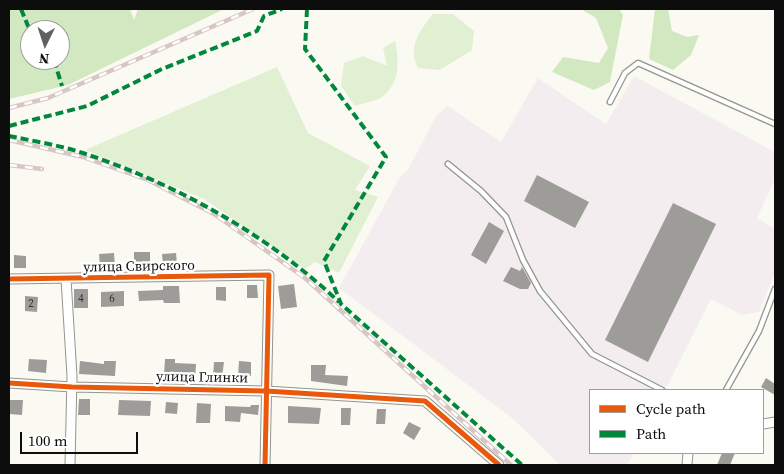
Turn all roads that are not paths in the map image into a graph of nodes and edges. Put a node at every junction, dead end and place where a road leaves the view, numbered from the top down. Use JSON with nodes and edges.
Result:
{"nodes":[{"id":1,"x":610,"y":102,"type":"dead end"},
{"id":2,"x":775,"y":124,"type":"edge"},
{"id":3,"x":448,"y":164,"type":"dead end"},
{"id":4,"x":66,"y":279,"type":"junction"},
{"id":5,"x":9,"y":280,"type":"edge"},
{"id":6,"x":775,"y":289,"type":"edge"},
{"id":7,"x":9,"y":383,"type":"edge"},
{"id":8,"x":72,"y":387,"type":"junction"},
{"id":9,"x":660,"y":389,"type":"edge"},
{"id":10,"x":727,"y":389,"type":"edge"},
{"id":11,"x":266,"y":391,"type":"junction"},
{"id":12,"x":70,"y":465,"type":"edge"},
{"id":13,"x":265,"y":465,"type":"edge"},
{"id":14,"x":499,"y":465,"type":"edge"}],
"edges":[{"from":1,"to":2,"type":"lane"},
{"from":3,"to":9,"type":"lane"},
{"from":4,"to":5,"type":"street","name":"улица Свирского"},
{"from":4,"to":8,"type":"street"},
{"from":4,"to":11,"type":"street","name":"улица Свирского"},
{"from":6,"to":10,"type":"lane"},
{"from":7,"to":8,"type":"street","name":"улица Глинки"},
{"from":8,"to":11,"type":"street","name":"улица Глинки"},
{"from":8,"to":12,"type":"street"},
{"from":11,"to":13,"type":"street"},
{"from":11,"to":14,"type":"street","name":"улица Глинки"}]}
